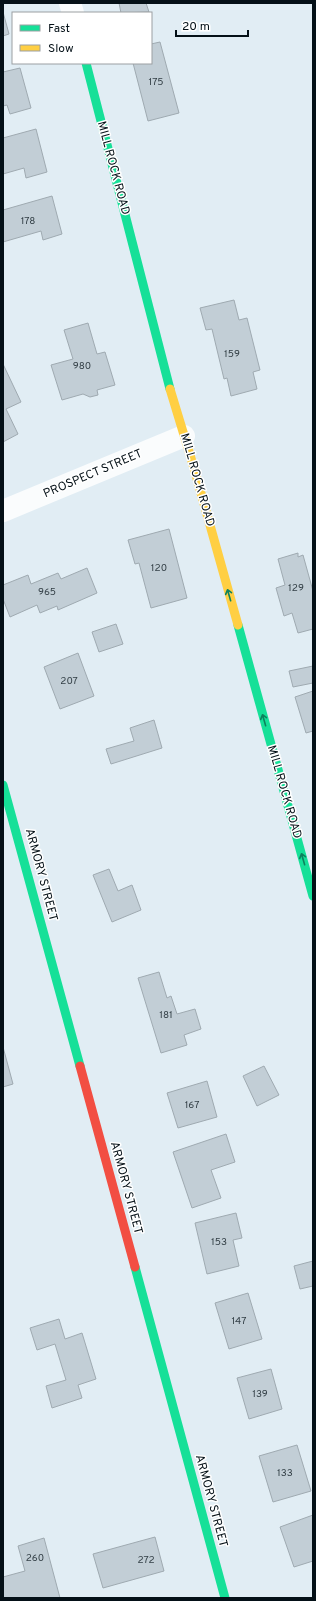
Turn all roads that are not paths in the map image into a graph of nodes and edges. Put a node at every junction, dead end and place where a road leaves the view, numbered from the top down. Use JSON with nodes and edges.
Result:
{"nodes":[{"id":1,"x":86,"y":64,"type":"edge"},
{"id":2,"x":184,"y":436,"type":"junction"},
{"id":3,"x":3,"y":511,"type":"edge"},
{"id":4,"x":3,"y":785,"type":"edge"},
{"id":5,"x":313,"y":896,"type":"edge"},
{"id":6,"x":225,"y":1598,"type":"edge"}],
"edges":[{"from":1,"to":2,"type":"street","name":"MILL ROCK ROAD"},
{"from":2,"to":3,"type":"street","name":"PROSPECT STREET"},
{"from":5,"to":2,"type":"street","name":"MILL ROCK ROAD","one_way":true},
{"from":4,"to":6,"type":"street","name":"ARMORY STREET"}]}
